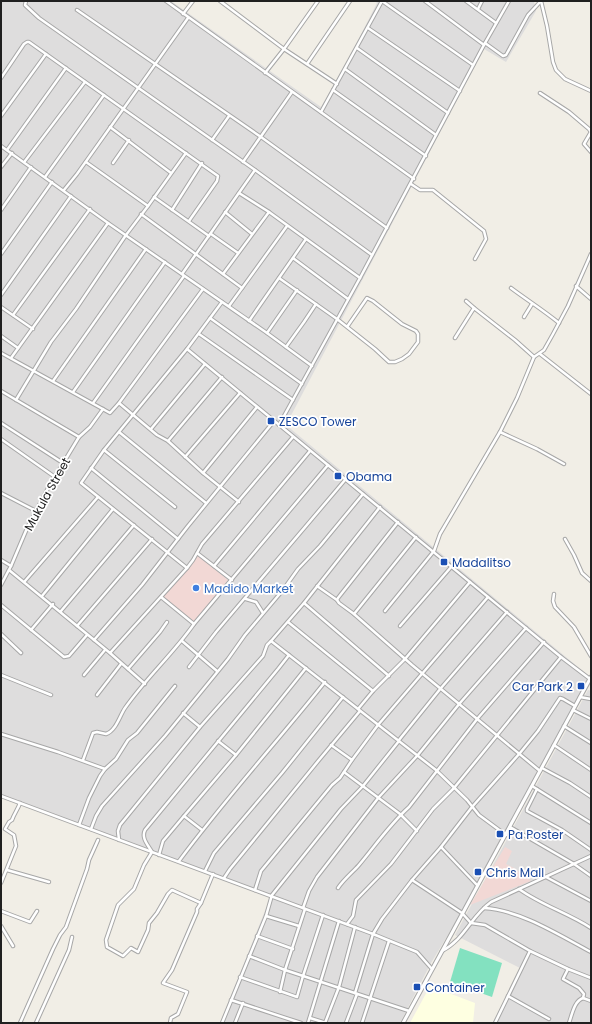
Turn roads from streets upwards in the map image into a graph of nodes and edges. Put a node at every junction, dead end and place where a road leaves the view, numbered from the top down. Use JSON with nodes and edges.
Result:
{"nodes":[{"id":1,"x":26,"y":1,"type":"edge"},
{"id":2,"x":166,"y":1,"type":"edge"},
{"id":3,"x":193,"y":1,"type":"edge"},
{"id":4,"x":220,"y":1,"type":"edge"},
{"id":5,"x":318,"y":1,"type":"edge"},
{"id":6,"x":350,"y":1,"type":"edge"},
{"id":7,"x":382,"y":1,"type":"edge"},
{"id":8,"x":426,"y":1,"type":"edge"},
{"id":9,"x":466,"y":1,"type":"edge"},
{"id":10,"x":482,"y":1,"type":"edge"},
{"id":11,"x":509,"y":1,"type":"edge"},
{"id":12,"x":541,"y":1,"type":"edge"},
{"id":13,"x":478,"y":9,"type":"junction"},
{"id":14,"x":77,"y":10,"type":"dead end"},
{"id":15,"x":183,"y":14,"type":"junction"},
{"id":16,"x":188,"y":18,"type":"junction"},
{"id":17,"x":496,"y":23,"type":"junction"},
{"id":18,"x":368,"y":28,"type":"junction"},
{"id":19,"x":484,"y":44,"type":"junction"},
{"id":20,"x":357,"y":48,"type":"junction"},
{"id":21,"x":284,"y":49,"type":"junction"},
{"id":22,"x":46,"y":54,"type":"junction"},
{"id":23,"x":155,"y":64,"type":"junction"},
{"id":24,"x":307,"y":64,"type":"junction"},
{"id":25,"x":473,"y":65,"type":"junction"},
{"id":26,"x":66,"y":68,"type":"junction"},
{"id":27,"x":345,"y":69,"type":"junction"},
{"id":28,"x":265,"y":73,"type":"junction"},
{"id":29,"x":1,"y":78,"type":"edge"},
{"id":30,"x":84,"y":82,"type":"junction"},
{"id":31,"x":337,"y":84,"type":"junction"},
{"id":32,"x":138,"y":88,"type":"junction"},
{"id":33,"x":333,"y":90,"type":"junction"},
{"id":34,"x":460,"y":91,"type":"junction"},
{"id":35,"x":591,"y":91,"type":"edge"},
{"id":36,"x":292,"y":92,"type":"junction"},
{"id":37,"x":540,"y":92,"type":"dead end"},
{"id":38,"x":104,"y":95,"type":"junction"},
{"id":39,"x":123,"y":108,"type":"junction"},
{"id":40,"x":321,"y":112,"type":"junction"},
{"id":41,"x":448,"y":113,"type":"junction"},
{"id":42,"x":1,"y":116,"type":"edge"},
{"id":43,"x":230,"y":116,"type":"junction"},
{"id":44,"x":110,"y":127,"type":"junction"},
{"id":45,"x":436,"y":135,"type":"junction"},
{"id":46,"x":261,"y":137,"type":"junction"},
{"id":47,"x":129,"y":140,"type":"junction"},
{"id":48,"x":212,"y":140,"type":"junction"},
{"id":49,"x":1,"y":146,"type":"edge"},
{"id":50,"x":7,"y":150,"type":"junction"},
{"id":51,"x":591,"y":152,"type":"edge"},
{"id":52,"x":12,"y":153,"type":"junction"},
{"id":53,"x":186,"y":153,"type":"junction"},
{"id":54,"x":426,"y":156,"type":"junction"},
{"id":55,"x":25,"y":162,"type":"junction"},
{"id":56,"x":86,"y":162,"type":"junction"},
{"id":57,"x":243,"y":162,"type":"junction"},
{"id":58,"x":113,"y":163,"type":"dead end"},
{"id":59,"x":202,"y":164,"type":"junction"},
{"id":60,"x":1,"y":167,"type":"edge"},
{"id":61,"x":31,"y":167,"type":"junction"},
{"id":62,"x":255,"y":170,"type":"junction"},
{"id":63,"x":171,"y":173,"type":"junction"},
{"id":64,"x":45,"y":177,"type":"junction"},
{"id":65,"x":414,"y":179,"type":"junction"},
{"id":66,"x":52,"y":182,"type":"junction"},
{"id":67,"x":411,"y":184,"type":"junction"},
{"id":68,"x":64,"y":190,"type":"junction"},
{"id":69,"x":239,"y":193,"type":"junction"},
{"id":70,"x":72,"y":196,"type":"junction"},
{"id":71,"x":154,"y":197,"type":"junction"},
{"id":72,"x":148,"y":206,"type":"junction"},
{"id":73,"x":90,"y":209,"type":"junction"},
{"id":74,"x":1,"y":210,"type":"edge"},
{"id":75,"x":172,"y":210,"type":"junction"},
{"id":76,"x":225,"y":212,"type":"junction"},
{"id":77,"x":269,"y":212,"type":"junction"},
{"id":78,"x":141,"y":214,"type":"junction"},
{"id":79,"x":189,"y":221,"type":"junction"},
{"id":80,"x":108,"y":222,"type":"junction"},
{"id":81,"x":287,"y":226,"type":"junction"},
{"id":82,"x":387,"y":228,"type":"junction"},
{"id":83,"x":252,"y":234,"type":"junction"},
{"id":84,"x":126,"y":235,"type":"junction"},
{"id":85,"x":210,"y":235,"type":"junction"},
{"id":86,"x":306,"y":239,"type":"junction"},
{"id":87,"x":146,"y":249,"type":"junction"},
{"id":88,"x":1,"y":254,"type":"edge"},
{"id":89,"x":238,"y":254,"type":"junction"},
{"id":90,"x":591,"y":254,"type":"edge"},
{"id":91,"x":195,"y":255,"type":"junction"},
{"id":92,"x":372,"y":255,"type":"junction"},
{"id":93,"x":293,"y":258,"type":"junction"},
{"id":94,"x":475,"y":259,"type":"dead end"},
{"id":95,"x":165,"y":262,"type":"junction"},
{"id":96,"x":223,"y":274,"type":"junction"},
{"id":97,"x":183,"y":275,"type":"junction"},
{"id":98,"x":279,"y":278,"type":"junction"},
{"id":99,"x":360,"y":278,"type":"junction"},
{"id":100,"x":576,"y":286,"type":"junction"},
{"id":101,"x":242,"y":288,"type":"junction"},
{"id":102,"x":511,"y":288,"type":"dead end"},
{"id":103,"x":203,"y":289,"type":"junction"},
{"id":104,"x":297,"y":290,"type":"junction"},
{"id":105,"x":1,"y":295,"type":"edge"},
{"id":106,"x":591,"y":298,"type":"edge"},
{"id":107,"x":348,"y":299,"type":"junction"},
{"id":108,"x":466,"y":301,"type":"dead end"},
{"id":109,"x":222,"y":302,"type":"junction"},
{"id":110,"x":316,"y":304,"type":"junction"},
{"id":111,"x":532,"y":304,"type":"junction"},
{"id":112,"x":229,"y":306,"type":"junction"},
{"id":113,"x":1,"y":307,"type":"edge"},
{"id":114,"x":474,"y":308,"type":"junction"},
{"id":115,"x":13,"y":315,"type":"junction"},
{"id":116,"x":524,"y":317,"type":"dead end"},
{"id":117,"x":210,"y":318,"type":"junction"},
{"id":118,"x":337,"y":320,"type":"junction"},
{"id":119,"x":249,"y":321,"type":"junction"},
{"id":120,"x":559,"y":323,"type":"junction"},
{"id":121,"x":348,"y":328,"type":"junction"},
{"id":122,"x":33,"y":329,"type":"junction"},
{"id":123,"x":267,"y":333,"type":"junction"},
{"id":124,"x":199,"y":334,"type":"junction"},
{"id":125,"x":1,"y":336,"type":"edge"},
{"id":126,"x":455,"y":338,"type":"dead end"},
{"id":127,"x":286,"y":347,"type":"junction"},
{"id":128,"x":18,"y":348,"type":"junction"},
{"id":129,"x":187,"y":349,"type":"junction"},
{"id":130,"x":1,"y":353,"type":"edge"},
{"id":131,"x":540,"y":354,"type":"junction"},
{"id":132,"x":534,"y":357,"type":"junction"},
{"id":133,"x":11,"y":358,"type":"junction"},
{"id":134,"x":205,"y":364,"type":"junction"},
{"id":135,"x":312,"y":366,"type":"junction"},
{"id":136,"x":33,"y":370,"type":"junction"},
{"id":137,"x":222,"y":377,"type":"junction"},
{"id":138,"x":53,"y":381,"type":"junction"},
{"id":139,"x":302,"y":384,"type":"junction"},
{"id":140,"x":1,"y":391,"type":"edge"},
{"id":141,"x":73,"y":392,"type":"junction"},
{"id":142,"x":240,"y":393,"type":"junction"},
{"id":143,"x":591,"y":394,"type":"edge"},
{"id":144,"x":16,"y":400,"type":"junction"},
{"id":145,"x":293,"y":400,"type":"junction"},
{"id":146,"x":93,"y":403,"type":"junction"},
{"id":147,"x":119,"y":404,"type":"junction"},
{"id":148,"x":257,"y":407,"type":"junction"},
{"id":149,"x":103,"y":409,"type":"junction"},
{"id":150,"x":133,"y":414,"type":"junction"},
{"id":151,"x":274,"y":421,"type":"junction"},
{"id":152,"x":1,"y":423,"type":"edge"},
{"id":153,"x":279,"y":425,"type":"junction"},
{"id":154,"x":151,"y":428,"type":"junction"},
{"id":155,"x":119,"y":432,"type":"junction"},
{"id":156,"x":500,"y":432,"type":"junction"},
{"id":157,"x":79,"y":437,"type":"junction"},
{"id":158,"x":293,"y":437,"type":"junction"},
{"id":159,"x":1,"y":440,"type":"edge"},
{"id":160,"x":168,"y":441,"type":"junction"},
{"id":161,"x":104,"y":450,"type":"junction"},
{"id":162,"x":310,"y":451,"type":"junction"},
{"id":163,"x":185,"y":457,"type":"junction"},
{"id":164,"x":63,"y":463,"type":"junction"},
{"id":165,"x":564,"y":464,"type":"dead end"},
{"id":166,"x":328,"y":465,"type":"junction"},
{"id":167,"x":92,"y":468,"type":"junction"},
{"id":168,"x":203,"y":473,"type":"junction"},
{"id":169,"x":55,"y":477,"type":"junction"},
{"id":170,"x":345,"y":480,"type":"junction"},
{"id":171,"x":220,"y":487,"type":"junction"},
{"id":172,"x":1,"y":493,"type":"edge"},
{"id":173,"x":363,"y":494,"type":"junction"},
{"id":174,"x":98,"y":497,"type":"junction"},
{"id":175,"x":239,"y":502,"type":"junction"},
{"id":176,"x":206,"y":504,"type":"junction"},
{"id":177,"x":175,"y":507,"type":"dead end"},
{"id":178,"x":380,"y":508,"type":"junction"},
{"id":179,"x":113,"y":509,"type":"junction"},
{"id":180,"x":36,"y":511,"type":"junction"},
{"id":181,"x":398,"y":522,"type":"junction"},
{"id":182,"x":134,"y":525,"type":"junction"},
{"id":183,"x":416,"y":537,"type":"junction"},
{"id":184,"x":152,"y":539,"type":"junction"},
{"id":185,"x":178,"y":539,"type":"junction"},
{"id":186,"x":565,"y":539,"type":"dead end"},
{"id":187,"x":434,"y":551,"type":"junction"},
{"id":188,"x":168,"y":552,"type":"junction"},
{"id":189,"x":196,"y":553,"type":"junction"},
{"id":190,"x":1,"y":560,"type":"edge"},
{"id":191,"x":11,"y":566,"type":"junction"},
{"id":192,"x":214,"y":566,"type":"junction"},
{"id":193,"x":452,"y":566,"type":"junction"},
{"id":194,"x":186,"y":568,"type":"junction"},
{"id":195,"x":9,"y":570,"type":"junction"},
{"id":196,"x":232,"y":580,"type":"junction"},
{"id":197,"x":24,"y":581,"type":"junction"},
{"id":198,"x":591,"y":581,"type":"edge"},
{"id":199,"x":470,"y":582,"type":"junction"},
{"id":200,"x":1,"y":585,"type":"edge"},
{"id":201,"x":317,"y":586,"type":"junction"},
{"id":202,"x":554,"y":594,"type":"dead end"},
{"id":203,"x":42,"y":596,"type":"junction"},
{"id":204,"x":161,"y":597,"type":"junction"},
{"id":205,"x":488,"y":597,"type":"junction"},
{"id":206,"x":245,"y":599,"type":"junction"},
{"id":207,"x":337,"y":600,"type":"junction"},
{"id":208,"x":304,"y":603,"type":"junction"},
{"id":209,"x":53,"y":604,"type":"junction"},
{"id":210,"x":1,"y":605,"type":"edge"},
{"id":211,"x":61,"y":611,"type":"junction"},
{"id":212,"x":385,"y":611,"type":"dead end"},
{"id":213,"x":507,"y":612,"type":"junction"},
{"id":214,"x":263,"y":614,"type":"junction"},
{"id":215,"x":354,"y":614,"type":"junction"},
{"id":216,"x":167,"y":622,"type":"dead end"},
{"id":217,"x":288,"y":622,"type":"junction"},
{"id":218,"x":194,"y":624,"type":"junction"},
{"id":219,"x":77,"y":626,"type":"junction"},
{"id":220,"x":400,"y":626,"type":"dead end"},
{"id":221,"x":526,"y":628,"type":"junction"},
{"id":222,"x":31,"y":630,"type":"junction"},
{"id":223,"x":1,"y":634,"type":"edge"},
{"id":224,"x":87,"y":635,"type":"junction"},
{"id":225,"x":94,"y":640,"type":"junction"},
{"id":226,"x":182,"y":641,"type":"junction"},
{"id":227,"x":272,"y":641,"type":"junction"},
{"id":228,"x":544,"y":642,"type":"junction"},
{"id":229,"x":105,"y":650,"type":"junction"},
{"id":230,"x":21,"y":653,"type":"dead end"},
{"id":231,"x":110,"y":653,"type":"junction"},
{"id":232,"x":198,"y":654,"type":"junction"},
{"id":233,"x":289,"y":655,"type":"junction"},
{"id":234,"x":591,"y":656,"type":"edge"},
{"id":235,"x":561,"y":657,"type":"junction"},
{"id":236,"x":405,"y":659,"type":"junction"},
{"id":237,"x":122,"y":664,"type":"junction"},
{"id":238,"x":189,"y":667,"type":"dead end"},
{"id":239,"x":306,"y":668,"type":"junction"},
{"id":240,"x":128,"y":669,"type":"junction"},
{"id":241,"x":217,"y":671,"type":"junction"},
{"id":242,"x":422,"y":673,"type":"junction"},
{"id":243,"x":1,"y":675,"type":"edge"},
{"id":244,"x":84,"y":675,"type":"dead end"},
{"id":245,"x":389,"y":676,"type":"junction"},
{"id":246,"x":590,"y":678,"type":"edge"},
{"id":247,"x":325,"y":682,"type":"junction"},
{"id":248,"x":145,"y":684,"type":"junction"},
{"id":249,"x":175,"y":686,"type":"dead end"},
{"id":250,"x":441,"y":688,"type":"junction"},
{"id":251,"x":373,"y":691,"type":"junction"},
{"id":252,"x":51,"y":695,"type":"dead end"},
{"id":253,"x":97,"y":695,"type":"dead end"},
{"id":254,"x":343,"y":697,"type":"junction"},
{"id":255,"x":580,"y":697,"type":"junction"},
{"id":256,"x":591,"y":699,"type":"edge"},
{"id":257,"x":460,"y":703,"type":"junction"},
{"id":258,"x":575,"y":706,"type":"junction"},
{"id":259,"x":359,"y":710,"type":"junction"},
{"id":260,"x":573,"y":710,"type":"junction"},
{"id":261,"x":183,"y":713,"type":"junction"},
{"id":262,"x":478,"y":718,"type":"junction"},
{"id":263,"x":591,"y":719,"type":"edge"},
{"id":264,"x":378,"y":725,"type":"junction"},
{"id":265,"x":564,"y":726,"type":"junction"},
{"id":266,"x":200,"y":727,"type":"junction"},
{"id":267,"x":1,"y":734,"type":"edge"},
{"id":268,"x":498,"y":734,"type":"junction"},
{"id":269,"x":399,"y":740,"type":"junction"},
{"id":270,"x":218,"y":741,"type":"junction"},
{"id":271,"x":591,"y":743,"type":"edge"},
{"id":272,"x":331,"y":745,"type":"junction"},
{"id":273,"x":554,"y":745,"type":"junction"},
{"id":274,"x":520,"y":753,"type":"junction"},
{"id":275,"x":236,"y":755,"type":"junction"},
{"id":276,"x":417,"y":756,"type":"junction"},
{"id":277,"x":83,"y":760,"type":"junction"},
{"id":278,"x":352,"y":760,"type":"junction"},
{"id":279,"x":105,"y":769,"type":"junction"},
{"id":280,"x":541,"y":769,"type":"junction"},
{"id":281,"x":436,"y":770,"type":"junction"},
{"id":282,"x":591,"y":770,"type":"edge"},
{"id":283,"x":344,"y":772,"type":"junction"},
{"id":284,"x":363,"y":786,"type":"junction"},
{"id":285,"x":532,"y":786,"type":"junction"},
{"id":286,"x":454,"y":788,"type":"junction"},
{"id":287,"x":536,"y":789,"type":"junction"},
{"id":288,"x":1,"y":796,"type":"edge"},
{"id":289,"x":379,"y":797,"type":"junction"},
{"id":290,"x":591,"y":797,"type":"edge"},
{"id":291,"x":20,"y":803,"type":"junction"},
{"id":292,"x":472,"y":807,"type":"junction"},
{"id":293,"x":400,"y":814,"type":"junction"},
{"id":294,"x":184,"y":816,"type":"junction"},
{"id":295,"x":591,"y":823,"type":"edge"},
{"id":296,"x":79,"y":825,"type":"junction"},
{"id":297,"x":510,"y":827,"type":"junction"},
{"id":298,"x":91,"y":829,"type":"junction"},
{"id":299,"x":202,"y":830,"type":"junction"},
{"id":300,"x":417,"y":831,"type":"junction"},
{"id":301,"x":506,"y":835,"type":"junction"},
{"id":302,"x":98,"y":840,"type":"dead end"},
{"id":303,"x":119,"y":840,"type":"junction"},
{"id":304,"x":442,"y":848,"type":"junction"},
{"id":305,"x":591,"y":850,"type":"edge"},
{"id":306,"x":152,"y":852,"type":"junction"},
{"id":307,"x":159,"y":854,"type":"junction"},
{"id":308,"x":591,"y":856,"type":"edge"},
{"id":309,"x":179,"y":861,"type":"junction"},
{"id":310,"x":574,"y":864,"type":"junction"},
{"id":311,"x":7,"y":870,"type":"junction"},
{"id":312,"x":205,"y":871,"type":"junction"},
{"id":313,"x":213,"y":874,"type":"junction"},
{"id":314,"x":2,"y":875,"type":"edge"},
{"id":315,"x":591,"y":876,"type":"edge"},
{"id":316,"x":546,"y":877,"type":"junction"},
{"id":317,"x":224,"y":878,"type":"junction"},
{"id":318,"x":412,"y":880,"type":"junction"},
{"id":319,"x":49,"y":882,"type":"dead end"},
{"id":320,"x":1,"y":883,"type":"edge"},
{"id":321,"x":478,"y":885,"type":"junction"},
{"id":322,"x":338,"y":888,"type":"dead end"},
{"id":323,"x":518,"y":889,"type":"junction"},
{"id":324,"x":255,"y":890,"type":"junction"},
{"id":325,"x":272,"y":895,"type":"junction"},
{"id":326,"x":591,"y":901,"type":"edge"},
{"id":327,"x":201,"y":903,"type":"junction"},
{"id":328,"x":304,"y":908,"type":"junction"},
{"id":329,"x":482,"y":908,"type":"junction"},
{"id":330,"x":1,"y":911,"type":"edge"},
{"id":331,"x":37,"y":911,"type":"dead end"},
{"id":332,"x":462,"y":913,"type":"junction"},
{"id":333,"x":323,"y":915,"type":"junction"},
{"id":334,"x":266,"y":916,"type":"junction"},
{"id":335,"x":339,"y":921,"type":"junction"},
{"id":336,"x":471,"y":923,"type":"junction"},
{"id":337,"x":347,"y":924,"type":"junction"},
{"id":338,"x":1,"y":926,"type":"edge"},
{"id":339,"x":299,"y":926,"type":"junction"},
{"id":340,"x":355,"y":927,"type":"junction"},
{"id":341,"x":591,"y":928,"type":"edge"},
{"id":342,"x":373,"y":934,"type":"junction"},
{"id":343,"x":257,"y":936,"type":"junction"},
{"id":344,"x":72,"y":937,"type":"dead end"},
{"id":345,"x":389,"y":941,"type":"junction"},
{"id":346,"x":13,"y":946,"type":"dead end"},
{"id":347,"x":293,"y":949,"type":"junction"},
{"id":348,"x":530,"y":951,"type":"junction"},
{"id":349,"x":441,"y":952,"type":"junction"},
{"id":350,"x":591,"y":952,"type":"edge"},
{"id":351,"x":249,"y":956,"type":"junction"},
{"id":352,"x":432,"y":969,"type":"junction"},
{"id":353,"x":568,"y":969,"type":"junction"},
{"id":354,"x":285,"y":970,"type":"junction"},
{"id":355,"x":303,"y":976,"type":"junction"},
{"id":356,"x":240,"y":977,"type":"junction"},
{"id":357,"x":591,"y":978,"type":"edge"},
{"id":358,"x":320,"y":982,"type":"junction"},
{"id":359,"x":339,"y":987,"type":"junction"},
{"id":360,"x":280,"y":992,"type":"junction"},
{"id":361,"x":356,"y":993,"type":"junction"},
{"id":362,"x":508,"y":996,"type":"junction"},
{"id":363,"x":371,"y":998,"type":"junction"},
{"id":364,"x":583,"y":998,"type":"junction"},
{"id":365,"x":231,"y":1000,"type":"junction"},
{"id":366,"x":591,"y":1001,"type":"edge"},
{"id":367,"x":243,"y":1003,"type":"junction"},
{"id":368,"x":409,"y":1011,"type":"junction"},
{"id":369,"x":310,"y":1018,"type":"junction"},
{"id":370,"x":549,"y":1019,"type":"dead end"},
{"id":371,"x":20,"y":1023,"type":"edge"},
{"id":372,"x":36,"y":1023,"type":"edge"},
{"id":373,"x":170,"y":1023,"type":"edge"},
{"id":374,"x":222,"y":1023,"type":"edge"},
{"id":375,"x":236,"y":1023,"type":"edge"},
{"id":376,"x":301,"y":1023,"type":"edge"},
{"id":377,"x":308,"y":1023,"type":"edge"},
{"id":378,"x":326,"y":1023,"type":"edge"},
{"id":379,"x":346,"y":1023,"type":"edge"},
{"id":380,"x":362,"y":1023,"type":"edge"},
{"id":381,"x":403,"y":1023,"type":"edge"},
{"id":382,"x":495,"y":1023,"type":"edge"},
{"id":383,"x":569,"y":1023,"type":"edge"}],
"edges":[{"from":1,"to":32,"type":"street"},
{"from":2,"to":15,"type":"street"},
{"from":3,"to":15,"type":"street"},
{"from":4,"to":21,"type":"street"},
{"from":5,"to":21,"type":"street"},
{"from":6,"to":24,"type":"street"},
{"from":7,"to":18,"type":"street"},
{"from":7,"to":25,"type":"street"},
{"from":8,"to":19,"type":"street"},
{"from":9,"to":13,"type":"street"},
{"from":10,"to":13,"type":"street"},
{"from":11,"to":17,"type":"street"},
{"from":12,"to":19,"type":"street"},
{"from":12,"to":35,"type":"street"},
{"from":13,"to":17,"type":"street"},
{"from":14,"to":23,"type":"street"},
{"from":15,"to":16,"type":"street"},
{"from":16,"to":23,"type":"street"},
{"from":16,"to":28,"type":"street"},
{"from":17,"to":19,"type":"street"},
{"from":18,"to":20,"type":"street"},
{"from":18,"to":34,"type":"street"},
{"from":19,"to":25,"type":"street"},
{"from":20,"to":27,"type":"street"},
{"from":20,"to":41,"type":"street"},
{"from":21,"to":24,"type":"street"},
{"from":21,"to":28,"type":"street"},
{"from":22,"to":26,"type":"street"},
{"from":22,"to":29,"type":"street"},
{"from":22,"to":42,"type":"street"},
{"from":23,"to":32,"type":"street"},
{"from":23,"to":43,"type":"street"},
{"from":24,"to":31,"type":"street"},
{"from":25,"to":34,"type":"street"},
{"from":26,"to":30,"type":"street"},
{"from":26,"to":50,"type":"street"},
{"from":27,"to":31,"type":"street"},
{"from":27,"to":45,"type":"street"},
{"from":28,"to":36,"type":"street"},
{"from":30,"to":38,"type":"street"},
{"from":30,"to":55,"type":"street"},
{"from":31,"to":33,"type":"street"},
{"from":32,"to":39,"type":"street"},
{"from":32,"to":48,"type":"street"},
{"from":33,"to":40,"type":"street"},
{"from":33,"to":54,"type":"street"},
{"from":34,"to":41,"type":"street"},
{"from":36,"to":40,"type":"street"},
{"from":36,"to":46,"type":"street"},
{"from":37,"to":51,"type":"street"},
{"from":38,"to":39,"type":"street"},
{"from":38,"to":64,"type":"street"},
{"from":39,"to":44,"type":"street"},
{"from":39,"to":53,"type":"street"},
{"from":40,"to":65,"type":"street"},
{"from":41,"to":45,"type":"street"},
{"from":43,"to":46,"type":"street"},
{"from":43,"to":48,"type":"street"},
{"from":44,"to":47,"type":"street"},
{"from":44,"to":56,"type":"street"},
{"from":45,"to":54,"type":"street"},
{"from":46,"to":57,"type":"street"},
{"from":46,"to":82,"type":"street"},
{"from":47,"to":58,"type":"street"},
{"from":47,"to":63,"type":"street"},
{"from":48,"to":57,"type":"street"},
{"from":49,"to":50,"type":"street"},
{"from":50,"to":52,"type":"street"},
{"from":52,"to":55,"type":"street"},
{"from":52,"to":60,"type":"street"},
{"from":53,"to":59,"type":"street"},
{"from":53,"to":63,"type":"street"},
{"from":54,"to":65,"type":"street"},
{"from":55,"to":61,"type":"street"},
{"from":56,"to":68,"type":"street"},
{"from":56,"to":72,"type":"street"},
{"from":57,"to":62,"type":"street"},
{"from":59,"to":75,"type":"street"},
{"from":59,"to":79,"type":"street"},
{"from":61,"to":64,"type":"street"},
{"from":61,"to":74,"type":"street"},
{"from":62,"to":69,"type":"street"},
{"from":62,"to":92,"type":"street"},
{"from":63,"to":71,"type":"street"},
{"from":64,"to":66,"type":"street"},
{"from":65,"to":67,"type":"street"},
{"from":66,"to":68,"type":"street"},
{"from":66,"to":88,"type":"street"},
{"from":67,"to":82,"type":"street"},
{"from":67,"to":94,"type":"street"},
{"from":68,"to":70,"type":"street"},
{"from":69,"to":76,"type":"street"},
{"from":69,"to":77,"type":"street"},
{"from":70,"to":73,"type":"street"},
{"from":70,"to":105,"type":"street"},
{"from":71,"to":72,"type":"street"},
{"from":71,"to":75,"type":"street"},
{"from":72,"to":78,"type":"street"},
{"from":73,"to":80,"type":"street"},
{"from":73,"to":115,"type":"street"},
{"from":75,"to":79,"type":"street"},
{"from":76,"to":83,"type":"street"},
{"from":76,"to":85,"type":"street"},
{"from":77,"to":81,"type":"street"},
{"from":77,"to":83,"type":"street"},
{"from":78,"to":84,"type":"street"},
{"from":78,"to":91,"type":"street"},
{"from":79,"to":85,"type":"street"},
{"from":80,"to":84,"type":"street"},
{"from":80,"to":122,"type":"street"},
{"from":81,"to":86,"type":"street"},
{"from":81,"to":101,"type":"street"},
{"from":82,"to":92,"type":"street"},
{"from":83,"to":89,"type":"street"},
{"from":84,"to":87,"type":"street"},
{"from":84,"to":136,"type":"street"},
{"from":85,"to":89,"type":"street"},
{"from":85,"to":91,"type":"street"},
{"from":86,"to":93,"type":"street"},
{"from":86,"to":99,"type":"street"},
{"from":87,"to":95,"type":"street"},
{"from":87,"to":138,"type":"street"},
{"from":89,"to":96,"type":"street"},
{"from":90,"to":100,"type":"street"},
{"from":91,"to":96,"type":"street"},
{"from":91,"to":97,"type":"street"},
{"from":92,"to":99,"type":"street"},
{"from":93,"to":98,"type":"street"},
{"from":93,"to":107,"type":"street"},
{"from":95,"to":97,"type":"street"},
{"from":95,"to":141,"type":"street"},
{"from":96,"to":101,"type":"street"},
{"from":97,"to":103,"type":"street"},
{"from":97,"to":146,"type":"street"},
{"from":98,"to":104,"type":"street"},
{"from":98,"to":119,"type":"street"},
{"from":99,"to":107,"type":"street"},
{"from":100,"to":106,"type":"street"},
{"from":100,"to":120,"type":"street"},
{"from":101,"to":112,"type":"street"},
{"from":102,"to":111,"type":"street"},
{"from":103,"to":109,"type":"street"},
{"from":103,"to":147,"type":"street"},
{"from":104,"to":110,"type":"street"},
{"from":104,"to":123,"type":"street"},
{"from":107,"to":118,"type":"street"},
{"from":108,"to":114,"type":"street"},
{"from":109,"to":112,"type":"street"},
{"from":109,"to":117,"type":"street"},
{"from":110,"to":118,"type":"street"},
{"from":110,"to":127,"type":"street"},
{"from":111,"to":116,"type":"street"},
{"from":111,"to":120,"type":"street"},
{"from":112,"to":119,"type":"street"},
{"from":113,"to":115,"type":"street"},
{"from":114,"to":126,"type":"street"},
{"from":114,"to":132,"type":"street"},
{"from":115,"to":122,"type":"street"},
{"from":117,"to":124,"type":"street"},
{"from":117,"to":139,"type":"street"},
{"from":118,"to":121,"type":"street"},
{"from":118,"to":135,"type":"street"},
{"from":119,"to":123,"type":"street"},
{"from":120,"to":131,"type":"street"},
{"from":121,"to":121,"type":"street"},
{"from":122,"to":128,"type":"street"},
{"from":123,"to":127,"type":"street"},
{"from":124,"to":129,"type":"street"},
{"from":124,"to":145,"type":"street"},
{"from":125,"to":128,"type":"street"},
{"from":127,"to":135,"type":"street"},
{"from":128,"to":133,"type":"street"},
{"from":129,"to":134,"type":"street"},
{"from":129,"to":150,"type":"street"},
{"from":130,"to":133,"type":"street"},
{"from":131,"to":132,"type":"street"},
{"from":131,"to":143,"type":"street"},
{"from":132,"to":156,"type":"street"},
{"from":133,"to":136,"type":"street"},
{"from":134,"to":137,"type":"street"},
{"from":134,"to":154,"type":"street"},
{"from":135,"to":139,"type":"street"},
{"from":136,"to":138,"type":"street"},
{"from":136,"to":144,"type":"street"},
{"from":137,"to":142,"type":"street"},
{"from":137,"to":160,"type":"street"},
{"from":138,"to":141,"type":"street"},
{"from":139,"to":145,"type":"street"},
{"from":140,"to":144,"type":"street"},
{"from":141,"to":146,"type":"street"},
{"from":142,"to":148,"type":"street"},
{"from":142,"to":163,"type":"street"},
{"from":144,"to":157,"type":"street"},
{"from":145,"to":153,"type":"street"},
{"from":146,"to":149,"type":"street"},
{"from":147,"to":149,"type":"street"},
{"from":147,"to":150,"type":"street"},
{"from":148,"to":151,"type":"street"},
{"from":148,"to":168,"type":"street"},
{"from":149,"to":157,"type":"street","name":"Mukula Street"},
{"from":150,"to":154,"type":"street"},
{"from":150,"to":155,"type":"street"},
{"from":151,"to":153,"type":"street"},
{"from":151,"to":171,"type":"street"},
{"from":152,"to":164,"type":"street"},
{"from":153,"to":158,"type":"street"},
{"from":154,"to":160,"type":"street"},
{"from":155,"to":161,"type":"street"},
{"from":155,"to":176,"type":"street"},
{"from":156,"to":165,"type":"street"},
{"from":156,"to":187,"type":"street"},
{"from":157,"to":164,"type":"street","name":"Mukula Street"},
{"from":158,"to":162,"type":"street"},
{"from":158,"to":175,"type":"street"},
{"from":159,"to":169,"type":"street"},
{"from":160,"to":163,"type":"street"},
{"from":161,"to":167,"type":"street"},
{"from":161,"to":177,"type":"street"},
{"from":162,"to":166,"type":"street"},
{"from":162,"to":192,"type":"street"},
{"from":163,"to":168,"type":"street"},
{"from":164,"to":169,"type":"street","name":"Mukula Street"},
{"from":166,"to":170,"type":"street"},
{"from":166,"to":196,"type":"street"},
{"from":167,"to":174,"type":"street"},
{"from":167,"to":185,"type":"street"},
{"from":168,"to":171,"type":"street"},
{"from":169,"to":180,"type":"street","name":"Mukula Street"},
{"from":170,"to":173,"type":"street"},
{"from":170,"to":206,"type":"street"},
{"from":171,"to":175,"type":"street"},
{"from":171,"to":176,"type":"street"},
{"from":172,"to":180,"type":"street"},
{"from":173,"to":178,"type":"street"},
{"from":173,"to":214,"type":"street"},
{"from":174,"to":179,"type":"street"},
{"from":174,"to":197,"type":"street"},
{"from":175,"to":189,"type":"street"},
{"from":176,"to":185,"type":"street"},
{"from":178,"to":181,"type":"street"},
{"from":178,"to":201,"type":"street"},
{"from":179,"to":182,"type":"street"},
{"from":179,"to":203,"type":"street"},
{"from":180,"to":191,"type":"street","name":"Mukula Street"},
{"from":181,"to":183,"type":"street"},
{"from":181,"to":207,"type":"street"},
{"from":182,"to":184,"type":"street"},
{"from":182,"to":211,"type":"street"},
{"from":183,"to":187,"type":"street"},
{"from":183,"to":215,"type":"street"},
{"from":184,"to":188,"type":"street"},
{"from":184,"to":219,"type":"street"},
{"from":185,"to":188,"type":"street"},
{"from":186,"to":198,"type":"street"},
{"from":187,"to":193,"type":"street"},
{"from":187,"to":212,"type":"street"},
{"from":188,"to":194,"type":"street"},
{"from":188,"to":225,"type":"street"},
{"from":189,"to":192,"type":"street"},
{"from":189,"to":194,"type":"street"},
{"from":190,"to":191,"type":"street"},
{"from":191,"to":195,"type":"street","name":"Mukula Street"},
{"from":192,"to":196,"type":"street"},
{"from":193,"to":199,"type":"street"},
{"from":193,"to":220,"type":"street"},
{"from":194,"to":204,"type":"street"},
{"from":195,"to":197,"type":"street"},
{"from":195,"to":200,"type":"street","name":"Mukula Street"},
{"from":196,"to":218,"type":"street"},
{"from":197,"to":203,"type":"street"},
{"from":199,"to":205,"type":"street"},
{"from":199,"to":236,"type":"street"},
{"from":201,"to":207,"type":"street"},
{"from":201,"to":208,"type":"street"},
{"from":202,"to":234,"type":"street"},
{"from":203,"to":209,"type":"street"},
{"from":204,"to":218,"type":"street"},
{"from":204,"to":231,"type":"street"},
{"from":205,"to":213,"type":"street"},
{"from":205,"to":242,"type":"street"},
{"from":206,"to":214,"type":"street"},
{"from":206,"to":232,"type":"street"},
{"from":207,"to":215,"type":"street"},
{"from":208,"to":217,"type":"street"},
{"from":208,"to":245,"type":"street"},
{"from":209,"to":211,"type":"street"},
{"from":209,"to":222,"type":"street"},
{"from":210,"to":222,"type":"street"},
{"from":211,"to":219,"type":"street"},
{"from":213,"to":221,"type":"street"},
{"from":213,"to":250,"type":"street"},
{"from":214,"to":241,"type":"street"},
{"from":215,"to":236,"type":"street"},
{"from":216,"to":240,"type":"street"},
{"from":217,"to":227,"type":"street"},
{"from":217,"to":251,"type":"street"},
{"from":218,"to":226,"type":"street"},
{"from":219,"to":224,"type":"street"},
{"from":221,"to":228,"type":"street"},
{"from":221,"to":257,"type":"street"},
{"from":222,"to":224,"type":"street"},
{"from":223,"to":230,"type":"street"},
{"from":224,"to":225,"type":"street"},
{"from":225,"to":229,"type":"street"},
{"from":226,"to":232,"type":"street"},
{"from":226,"to":248,"type":"street"},
{"from":227,"to":233,"type":"street"},
{"from":227,"to":266,"type":"street"},
{"from":228,"to":235,"type":"street"},
{"from":228,"to":262,"type":"street"},
{"from":229,"to":231,"type":"street"},
{"from":229,"to":244,"type":"street"},
{"from":231,"to":237,"type":"street"},
{"from":232,"to":238,"type":"street"},
{"from":232,"to":241,"type":"street"},
{"from":233,"to":239,"type":"street"},
{"from":233,"to":270,"type":"street"},
{"from":235,"to":246,"type":"street"},
{"from":235,"to":268,"type":"street"},
{"from":236,"to":242,"type":"street"},
{"from":236,"to":245,"type":"street"},
{"from":237,"to":240,"type":"street"},
{"from":237,"to":253,"type":"street"},
{"from":239,"to":247,"type":"street"},
{"from":239,"to":275,"type":"street"},
{"from":240,"to":248,"type":"street"},
{"from":241,"to":261,"type":"street"},
{"from":242,"to":250,"type":"street"},
{"from":242,"to":264,"type":"street"},
{"from":243,"to":252,"type":"street"},
{"from":245,"to":251,"type":"street"},
{"from":246,"to":255,"type":"street"},
{"from":247,"to":254,"type":"street"},
{"from":247,"to":299,"type":"street"},
{"from":248,"to":277,"type":"street"},
{"from":249,"to":279,"type":"street"},
{"from":250,"to":257,"type":"street"},
{"from":250,"to":269,"type":"street"},
{"from":251,"to":259,"type":"street"},
{"from":254,"to":259,"type":"street"},
{"from":254,"to":312,"type":"street"},
{"from":255,"to":256,"type":"street"},
{"from":255,"to":258,"type":"street"},
{"from":257,"to":262,"type":"street"},
{"from":257,"to":276,"type":"street"},
{"from":258,"to":260,"type":"street"},
{"from":258,"to":274,"type":"street"},
{"from":259,"to":264,"type":"street"},
{"from":259,"to":272,"type":"street"},
{"from":260,"to":263,"type":"street"},
{"from":260,"to":265,"type":"street"},
{"from":261,"to":266,"type":"street"},
{"from":261,"to":298,"type":"street"},
{"from":262,"to":268,"type":"street"},
{"from":262,"to":281,"type":"street"},
{"from":264,"to":269,"type":"street"},
{"from":264,"to":278,"type":"street"},
{"from":265,"to":271,"type":"street"},
{"from":265,"to":273,"type":"street"},
{"from":266,"to":303,"type":"street"},
{"from":267,"to":277,"type":"street"},
{"from":268,"to":274,"type":"street"},
{"from":268,"to":286,"type":"street"},
{"from":269,"to":276,"type":"street"},
{"from":269,"to":284,"type":"street"},
{"from":270,"to":275,"type":"street"},
{"from":270,"to":306,"type":"street"},
{"from":272,"to":278,"type":"street"},
{"from":272,"to":317,"type":"street"},
{"from":273,"to":280,"type":"street"},
{"from":273,"to":282,"type":"street"},
{"from":274,"to":280,"type":"street"},
{"from":274,"to":292,"type":"street"},
{"from":275,"to":294,"type":"street"},
{"from":276,"to":281,"type":"street"},
{"from":276,"to":289,"type":"street"},
{"from":277,"to":279,"type":"street"},
{"from":278,"to":283,"type":"street"},
{"from":279,"to":296,"type":"street"},
{"from":280,"to":285,"type":"street"},
{"from":280,"to":290,"type":"street"},
{"from":281,"to":286,"type":"street"},
{"from":281,"to":293,"type":"street"},
{"from":283,"to":284,"type":"street"},
{"from":283,"to":324,"type":"street"},
{"from":284,"to":289,"type":"street"},
{"from":284,"to":325,"type":"street"},
{"from":285,"to":287,"type":"street"},
{"from":285,"to":297,"type":"street"},
{"from":286,"to":292,"type":"street"},
{"from":286,"to":300,"type":"street"},
{"from":287,"to":295,"type":"street"},
{"from":287,"to":305,"type":"street"},
{"from":288,"to":291,"type":"street"},
{"from":289,"to":293,"type":"street"},
{"from":289,"to":328,"type":"street"},
{"from":291,"to":296,"type":"street"},
{"from":291,"to":311,"type":"street"},
{"from":292,"to":301,"type":"street"},
{"from":292,"to":304,"type":"street"},
{"from":293,"to":300,"type":"street"},
{"from":293,"to":322,"type":"street"},
{"from":294,"to":299,"type":"street"},
{"from":294,"to":307,"type":"street"},
{"from":296,"to":298,"type":"street"},
{"from":297,"to":301,"type":"street"},
{"from":297,"to":310,"type":"street"},
{"from":298,"to":303,"type":"street"},
{"from":299,"to":309,"type":"street"},
{"from":300,"to":337,"type":"street"},
{"from":301,"to":321,"type":"street"},
{"from":302,"to":371,"type":"street"},
{"from":303,"to":306,"type":"street"},
{"from":304,"to":318,"type":"street"},
{"from":304,"to":321,"type":"street"},
{"from":306,"to":307,"type":"street"},
{"from":306,"to":327,"type":"street"},
{"from":307,"to":309,"type":"street"},
{"from":308,"to":310,"type":"street"},
{"from":309,"to":312,"type":"street"},
{"from":310,"to":315,"type":"street"},
{"from":310,"to":316,"type":"street"},
{"from":311,"to":314,"type":"street"},
{"from":311,"to":319,"type":"street"},
{"from":312,"to":313,"type":"street"},
{"from":313,"to":317,"type":"street"},
{"from":313,"to":327,"type":"street"},
{"from":314,"to":320,"type":"street"},
{"from":316,"to":323,"type":"street"},
{"from":316,"to":326,"type":"street"},
{"from":317,"to":324,"type":"street"},
{"from":318,"to":332,"type":"street"},
{"from":318,"to":342,"type":"street"},
{"from":321,"to":332,"type":"street"},
{"from":323,"to":329,"type":"street"},
{"from":323,"to":341,"type":"street"},
{"from":324,"to":325,"type":"street"},
{"from":325,"to":328,"type":"street"},
{"from":325,"to":334,"type":"street"},
{"from":327,"to":373,"type":"street"},
{"from":328,"to":333,"type":"street"},
{"from":328,"to":339,"type":"street"},
{"from":329,"to":336,"type":"street"},
{"from":329,"to":350,"type":"street"},
{"from":330,"to":331,"type":"street"},
{"from":332,"to":336,"type":"street"},
{"from":332,"to":349,"type":"street"},
{"from":333,"to":335,"type":"street"},
{"from":333,"to":355,"type":"street"},
{"from":334,"to":339,"type":"street"},
{"from":334,"to":343,"type":"street"},
{"from":335,"to":337,"type":"street"},
{"from":335,"to":358,"type":"street"},
{"from":336,"to":348,"type":"street"},
{"from":336,"to":349,"type":"street"},
{"from":337,"to":340,"type":"street"},
{"from":338,"to":346,"type":"street"},
{"from":339,"to":347,"type":"street"},
{"from":340,"to":342,"type":"street"},
{"from":340,"to":359,"type":"street"},
{"from":342,"to":345,"type":"street"},
{"from":342,"to":361,"type":"street"},
{"from":343,"to":347,"type":"street"},
{"from":343,"to":351,"type":"street"},
{"from":344,"to":372,"type":"street"},
{"from":345,"to":352,"type":"street"},
{"from":345,"to":363,"type":"street"},
{"from":347,"to":354,"type":"street"},
{"from":348,"to":353,"type":"street"},
{"from":348,"to":362,"type":"street"},
{"from":349,"to":352,"type":"street"},
{"from":351,"to":354,"type":"street"},
{"from":351,"to":356,"type":"street"},
{"from":352,"to":368,"type":"street"},
{"from":353,"to":357,"type":"street"},
{"from":353,"to":364,"type":"street"},
{"from":354,"to":355,"type":"street"},
{"from":354,"to":360,"type":"street"},
{"from":355,"to":358,"type":"street"},
{"from":355,"to":360,"type":"street"},
{"from":356,"to":360,"type":"street"},
{"from":356,"to":365,"type":"street"},
{"from":358,"to":359,"type":"street"},
{"from":358,"to":369,"type":"street"},
{"from":359,"to":361,"type":"street"},
{"from":359,"to":378,"type":"street"},
{"from":361,"to":363,"type":"street"},
{"from":361,"to":379,"type":"street"},
{"from":362,"to":370,"type":"street"},
{"from":362,"to":382,"type":"street"},
{"from":363,"to":368,"type":"street"},
{"from":363,"to":380,"type":"street"},
{"from":364,"to":366,"type":"street"},
{"from":364,"to":383,"type":"street"},
{"from":365,"to":367,"type":"street"},
{"from":365,"to":374,"type":"street"},
{"from":367,"to":375,"type":"street"},
{"from":367,"to":376,"type":"street"},
{"from":368,"to":381,"type":"street"},
{"from":369,"to":377,"type":"street"},
{"from":369,"to":378,"type":"street"}]}
